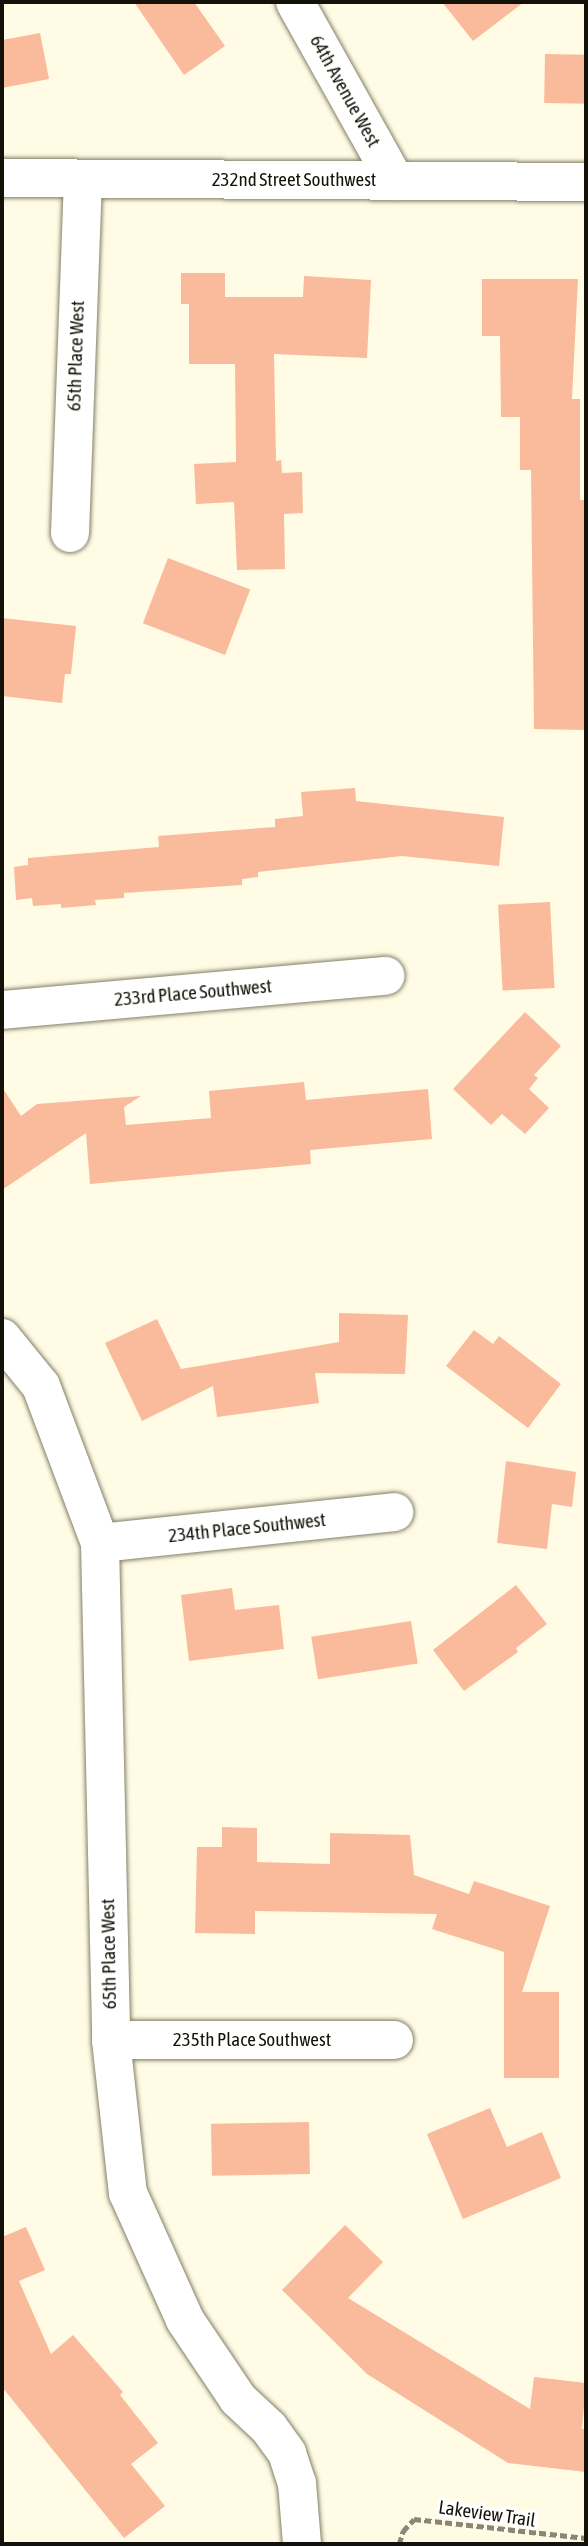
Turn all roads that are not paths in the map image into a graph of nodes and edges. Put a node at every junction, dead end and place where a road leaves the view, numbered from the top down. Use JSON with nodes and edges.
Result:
{"nodes":[{"id":1,"x":295,"y":2,"type":"edge"},
{"id":2,"x":2,"y":178,"type":"edge"},
{"id":3,"x":83,"y":180,"type":"junction"},
{"id":4,"x":395,"y":181,"type":"junction"},
{"id":5,"x":586,"y":182,"type":"edge"},
{"id":6,"x":70,"y":533,"type":"dead end"},
{"id":7,"x":385,"y":976,"type":"dead end"},
{"id":8,"x":2,"y":1010,"type":"edge"},
{"id":9,"x":2,"y":1338,"type":"edge"},
{"id":10,"x":394,"y":1512,"type":"dead end"},
{"id":11,"x":100,"y":1544,"type":"junction"},
{"id":12,"x":111,"y":2040,"type":"junction"},
{"id":13,"x":394,"y":2040,"type":"dead end"},
{"id":14,"x":302,"y":2544,"type":"edge"}],
"edges":[{"from":1,"to":4,"type":"street","name":"64th Avenue West"},
{"from":2,"to":3,"type":"street","name":"232nd Street Southwest"},
{"from":3,"to":4,"type":"street","name":"232nd Street Southwest"},
{"from":3,"to":6,"type":"street","name":"65th Place West"},
{"from":4,"to":5,"type":"street","name":"232nd Street Southwest"},
{"from":7,"to":8,"type":"street","name":"233rd Place Southwest"},
{"from":9,"to":11,"type":"street","name":"65th Place West"},
{"from":10,"to":11,"type":"street","name":"234th Place Southwest"},
{"from":11,"to":12,"type":"street","name":"65th Place West"},
{"from":12,"to":13,"type":"street","name":"235th Place Southwest"},
{"from":12,"to":14,"type":"street","name":"65th Place West"}]}
